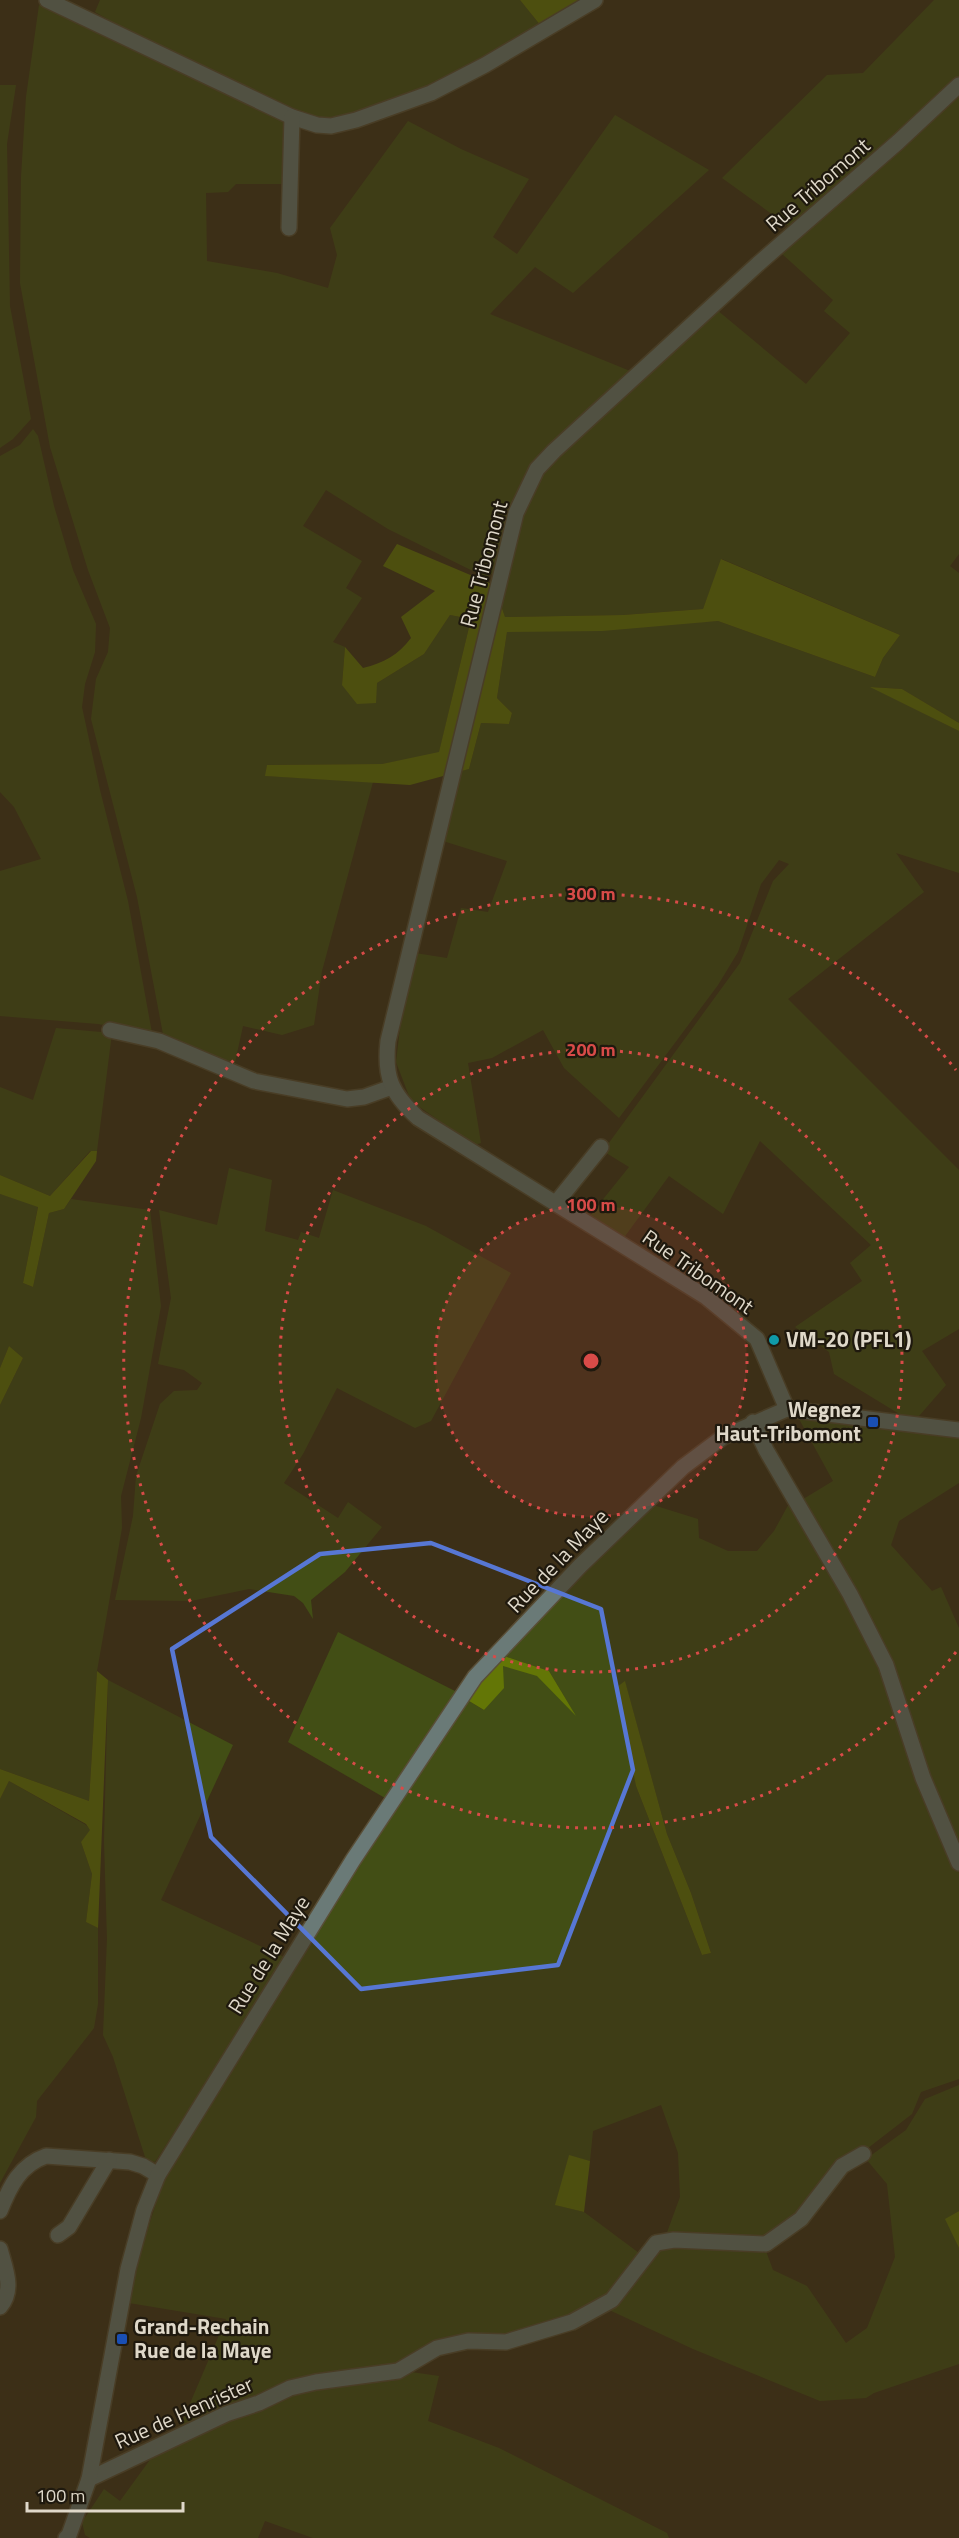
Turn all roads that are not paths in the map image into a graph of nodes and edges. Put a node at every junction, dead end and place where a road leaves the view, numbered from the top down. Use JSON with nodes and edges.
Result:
{"nodes":[{"id":1,"x":47,"y":0,"type":"edge"},
{"id":2,"x":595,"y":0,"type":"edge"},
{"id":3,"x":959,"y":85,"type":"edge"},
{"id":4,"x":292,"y":117,"type":"junction"},
{"id":5,"x":289,"y":228,"type":"dead end"},
{"id":6,"x":110,"y":1030,"type":"dead end"},
{"id":7,"x":392,"y":1087,"type":"junction"},
{"id":8,"x":601,"y":1147,"type":"dead end"},
{"id":9,"x":556,"y":1203,"type":"junction"},
{"id":10,"x":787,"y":1409,"type":"junction"},
{"id":11,"x":753,"y":1422,"type":"junction"},
{"id":12,"x":959,"y":1430,"type":"edge"},
{"id":13,"x":959,"y":1863,"type":"edge"},
{"id":14,"x":863,"y":2154,"type":"dead end"},
{"id":15,"x":109,"y":2160,"type":"junction"},
{"id":16,"x":158,"y":2175,"type":"junction"},
{"id":17,"x":0,"y":2211,"type":"edge"},
{"id":18,"x":58,"y":2235,"type":"dead end"},
{"id":19,"x":0,"y":2249,"type":"edge"},
{"id":20,"x":0,"y":2307,"type":"edge"},
{"id":21,"x":89,"y":2479,"type":"junction"},
{"id":22,"x":70,"y":2537,"type":"edge"}],
"edges":[{"from":1,"to":4,"type":"street"},
{"from":2,"to":4,"type":"street"},
{"from":3,"to":7,"type":"street","name":"Rue Tribomont"},
{"from":4,"to":5,"type":"street"},
{"from":6,"to":7,"type":"street"},
{"from":7,"to":9,"type":"street","name":"Rue Tribomont"},
{"from":8,"to":9,"type":"street"},
{"from":9,"to":10,"type":"street","name":"Rue Tribomont"},
{"from":10,"to":11,"type":"street","name":"Rue de la Maye"},
{"from":10,"to":12,"type":"street"},
{"from":11,"to":13,"type":"street"},
{"from":11,"to":16,"type":"street","name":"Rue de la Maye"},
{"from":14,"to":21,"type":"street","name":"Rue de Henrister"},
{"from":15,"to":16,"type":"street"},
{"from":15,"to":17,"type":"street"},
{"from":15,"to":18,"type":"street"},
{"from":16,"to":21,"type":"street","name":"Rue de la Maye"},
{"from":19,"to":20,"type":"street"},
{"from":21,"to":22,"type":"street","name":"Rue de la Maye"}]}
